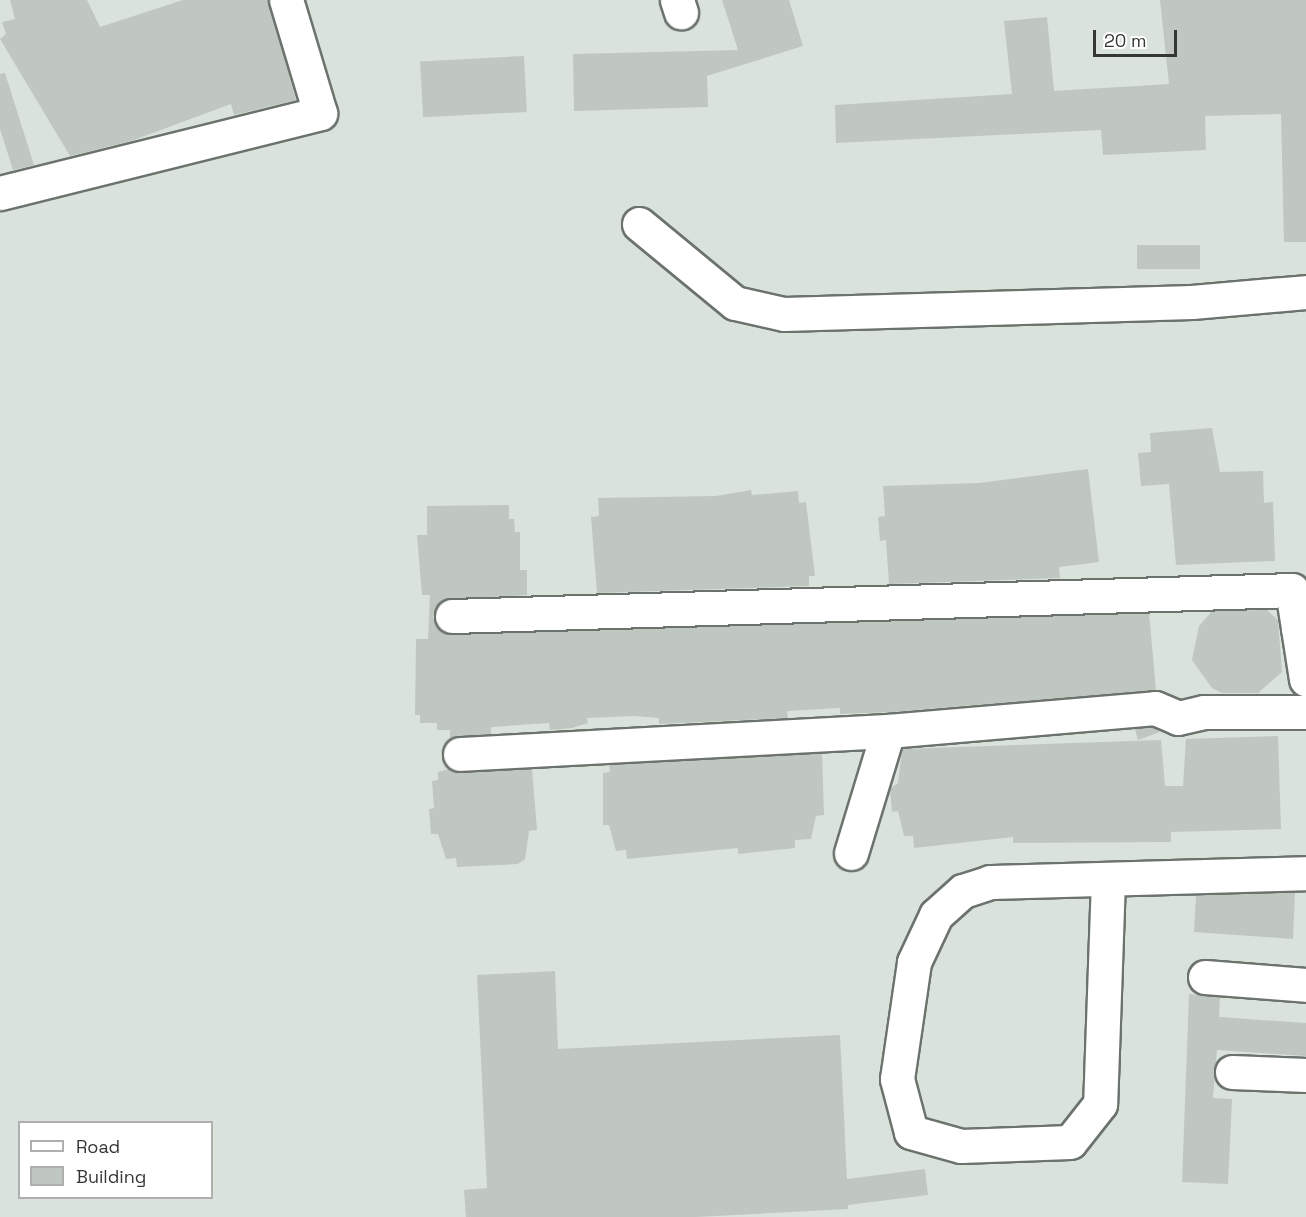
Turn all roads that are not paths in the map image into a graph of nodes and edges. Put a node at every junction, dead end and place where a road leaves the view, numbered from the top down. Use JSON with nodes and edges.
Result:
{"nodes":[{"id":1,"x":286,"y":0,"type":"edge"},
{"id":2,"x":0,"y":193,"type":"edge"},
{"id":3,"x":639,"y":224,"type":"dead end"},
{"id":4,"x":1306,"y":292,"type":"edge"},
{"id":5,"x":452,"y":616,"type":"dead end"},
{"id":6,"x":1302,"y":628,"type":"edge"},
{"id":7,"x":1306,"y":680,"type":"edge"},
{"id":8,"x":1306,"y":712,"type":"edge"},
{"id":9,"x":888,"y":731,"type":"junction"},
{"id":10,"x":460,"y":754,"type":"dead end"},
{"id":11,"x":851,"y":853,"type":"dead end"},
{"id":12,"x":1306,"y":873,"type":"edge"},
{"id":13,"x":1108,"y":879,"type":"junction"},
{"id":14,"x":1205,"y":977,"type":"dead end"},
{"id":15,"x":1306,"y":985,"type":"edge"},
{"id":16,"x":1232,"y":1072,"type":"dead end"},
{"id":17,"x":1306,"y":1075,"type":"edge"}],
"edges":[{"from":1,"to":2,"type":"street"},
{"from":3,"to":4,"type":"street"},
{"from":5,"to":6,"type":"street"},
{"from":6,"to":7,"type":"street"},
{"from":8,"to":9,"type":"street"},
{"from":9,"to":10,"type":"street"},
{"from":9,"to":11,"type":"street"},
{"from":12,"to":13,"type":"street"},
{"from":13,"to":13,"type":"street"},
{"from":14,"to":15,"type":"street"},
{"from":16,"to":17,"type":"street"}]}
